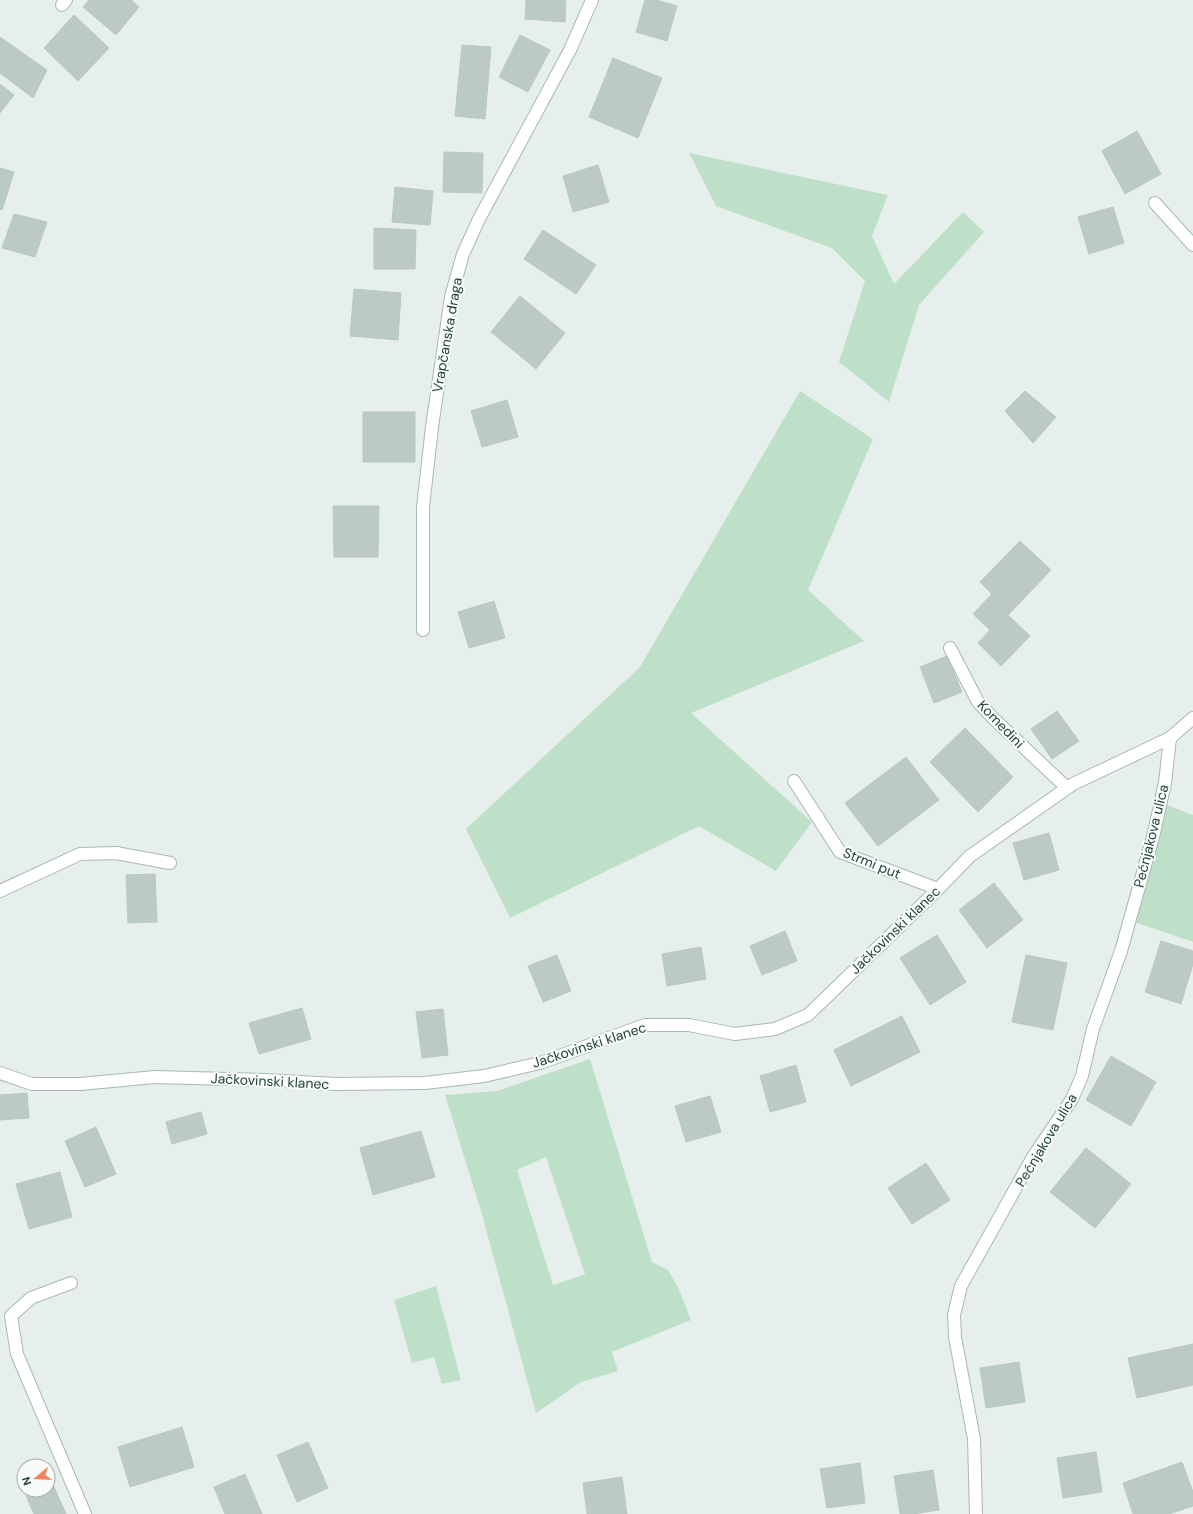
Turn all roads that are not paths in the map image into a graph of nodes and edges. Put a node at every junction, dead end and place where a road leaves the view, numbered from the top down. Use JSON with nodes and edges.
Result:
{"nodes":[{"id":1,"x":592,"y":0,"type":"edge"},
{"id":2,"x":1155,"y":203,"type":"dead end"},
{"id":3,"x":1193,"y":245,"type":"edge"},
{"id":4,"x":423,"y":630,"type":"dead end"},
{"id":5,"x":950,"y":648,"type":"dead end"},
{"id":6,"x":1193,"y":718,"type":"edge"},
{"id":7,"x":1170,"y":738,"type":"junction"},
{"id":8,"x":794,"y":781,"type":"dead end"},
{"id":9,"x":1067,"y":788,"type":"junction"},
{"id":10,"x":170,"y":863,"type":"dead end"},
{"id":11,"x":938,"y":889,"type":"junction"},
{"id":12,"x":0,"y":891,"type":"edge"},
{"id":13,"x":0,"y":1074,"type":"edge"},
{"id":14,"x":71,"y":1283,"type":"dead end"},
{"id":15,"x":85,"y":1514,"type":"edge"},
{"id":16,"x":976,"y":1514,"type":"edge"}],
"edges":[{"from":1,"to":4,"type":"street","name":"Vrapčanska draga"},
{"from":2,"to":3,"type":"street"},
{"from":5,"to":9,"type":"street","name":"Komedini"},
{"from":6,"to":7,"type":"street","name":"Jačkovinski klanec"},
{"from":7,"to":9,"type":"street","name":"Jačkovinski klanec"},
{"from":7,"to":16,"type":"street","name":"Pećnjakova ulica"},
{"from":8,"to":11,"type":"street","name":"Strmi put"},
{"from":9,"to":11,"type":"street","name":"Jačkovinski klanec"},
{"from":10,"to":12,"type":"street"},
{"from":11,"to":13,"type":"street","name":"Jačkovinski klanec"},
{"from":14,"to":15,"type":"street"}]}
